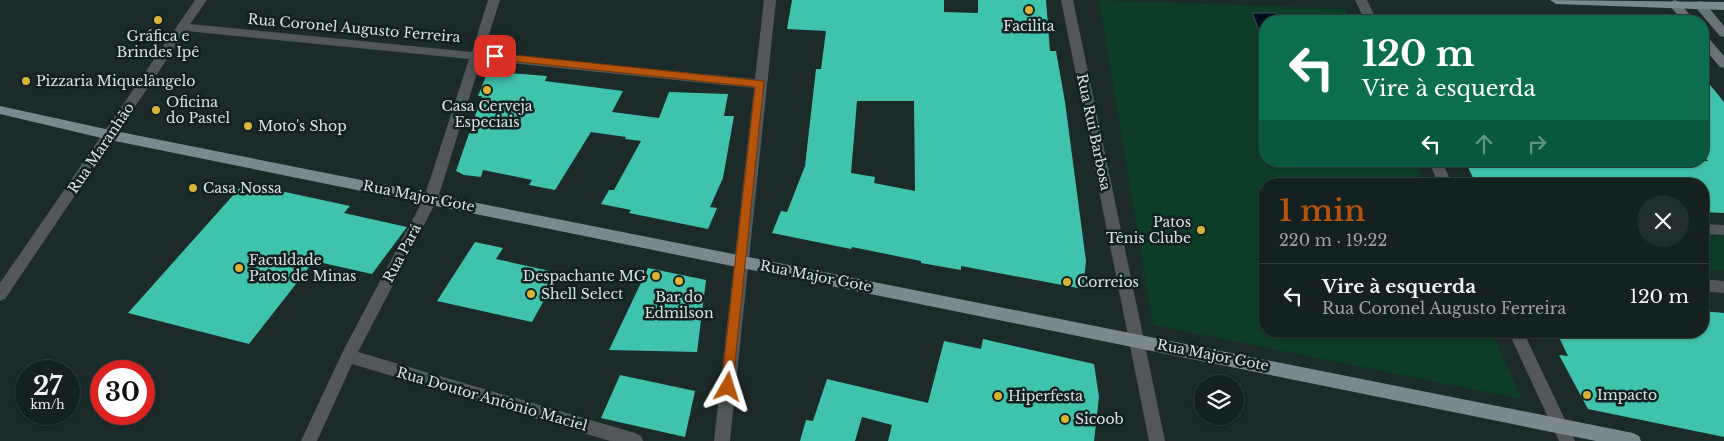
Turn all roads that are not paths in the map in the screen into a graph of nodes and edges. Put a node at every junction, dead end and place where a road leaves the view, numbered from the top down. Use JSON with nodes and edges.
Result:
{"nodes":[{"id":1,"x":201,"y":0,"type":"edge"},
{"id":2,"x":494,"y":0,"type":"edge"},
{"id":3,"x":770,"y":0,"type":"edge"},
{"id":4,"x":1068,"y":0,"type":"edge"},
{"id":5,"x":1361,"y":0,"type":"edge"},
{"id":6,"x":1556,"y":0,"type":"edge"},
{"id":7,"x":1673,"y":2,"type":"edge"},
{"id":8,"x":1698,"y":3,"type":"edge"},
{"id":9,"x":1724,"y":6,"type":"edge"},
{"id":10,"x":1368,"y":15,"type":"edge"},
{"id":11,"x":1684,"y":15,"type":"edge"},
{"id":12,"x":1708,"y":15,"type":"edge"},
{"id":13,"x":1709,"y":16,"type":"edge"},
{"id":14,"x":183,"y":27,"type":"junction"},
{"id":15,"x":1724,"y":33,"type":"edge"},
{"id":16,"x":1709,"y":46,"type":"edge"},
{"id":17,"x":476,"y":54,"type":"junction"},
{"id":18,"x":1724,"y":64,"type":"edge"},
{"id":19,"x":761,"y":84,"type":"junction"},
{"id":20,"x":0,"y":110,"type":"edge"},
{"id":21,"x":110,"y":135,"type":"junction"},
{"id":22,"x":431,"y":198,"type":"junction"},
{"id":23,"x":1709,"y":229,"type":"edge"},
{"id":24,"x":1724,"y":230,"type":"edge"},
{"id":25,"x":742,"y":261,"type":"junction"},
{"id":26,"x":1709,"y":286,"type":"edge"},
{"id":27,"x":1724,"y":287,"type":"edge"},
{"id":28,"x":0,"y":295,"type":"edge"},
{"id":29,"x":1518,"y":338,"type":"edge"},
{"id":30,"x":1137,"y":340,"type":"junction"},
{"id":31,"x":348,"y":356,"type":"junction"},
{"id":32,"x":1560,"y":426,"type":"junction"},
{"id":33,"x":309,"y":441,"type":"edge"},
{"id":34,"x":635,"y":441,"type":"edge"},
{"id":35,"x":722,"y":441,"type":"edge"},
{"id":36,"x":1157,"y":441,"type":"edge"},
{"id":37,"x":1567,"y":441,"type":"edge"},
{"id":38,"x":1633,"y":441,"type":"edge"}],
"edges":[{"from":1,"to":14,"type":"street","name":"Rua Maranhão"},
{"from":2,"to":17,"type":"street","name":"Rua Pará"},
{"from":3,"to":19,"type":"street"},
{"from":4,"to":30,"type":"street","name":"Rua Rui Barbosa"},
{"from":5,"to":10,"type":"street"},
{"from":6,"to":7,"type":"main road"},
{"from":7,"to":8,"type":"main road"},
{"from":7,"to":11,"type":"main road"},
{"from":8,"to":9,"type":"main road"},
{"from":8,"to":12,"type":"main road"},
{"from":13,"to":15,"type":"main road"},
{"from":14,"to":17,"type":"street","name":"Rua Coronel Augusto Ferreira"},
{"from":14,"to":21,"type":"street","name":"Rua Maranhão"},
{"from":16,"to":18,"type":"main road"},
{"from":17,"to":19,"type":"street","name":"Rua Coronel Augusto Ferreira"},
{"from":17,"to":22,"type":"street","name":"Rua Pará"},
{"from":19,"to":25,"type":"street"},
{"from":20,"to":21,"type":"main road","name":"Rua Major Gote"},
{"from":21,"to":22,"type":"main road","name":"Rua Major Gote"},
{"from":21,"to":28,"type":"street","name":"Rua Maranhão"},
{"from":22,"to":25,"type":"main road","name":"Rua Major Gote"},
{"from":22,"to":31,"type":"street","name":"Rua Pará"},
{"from":23,"to":24,"type":"street"},
{"from":25,"to":30,"type":"main road","name":"Rua Major Gote"},
{"from":25,"to":35,"type":"street"},
{"from":26,"to":27,"type":"street"},
{"from":29,"to":32,"type":"street"},
{"from":30,"to":32,"type":"main road","name":"Rua Major Gote"},
{"from":30,"to":36,"type":"street","name":"Rua Rui Barbosa"},
{"from":31,"to":33,"type":"street","name":"Rua Pará"},
{"from":31,"to":34,"type":"street","name":"Rua Doutor Antônio Maciel"},
{"from":32,"to":37,"type":"street"},
{"from":32,"to":38,"type":"main road","name":"Rua Major Gote"}]}
